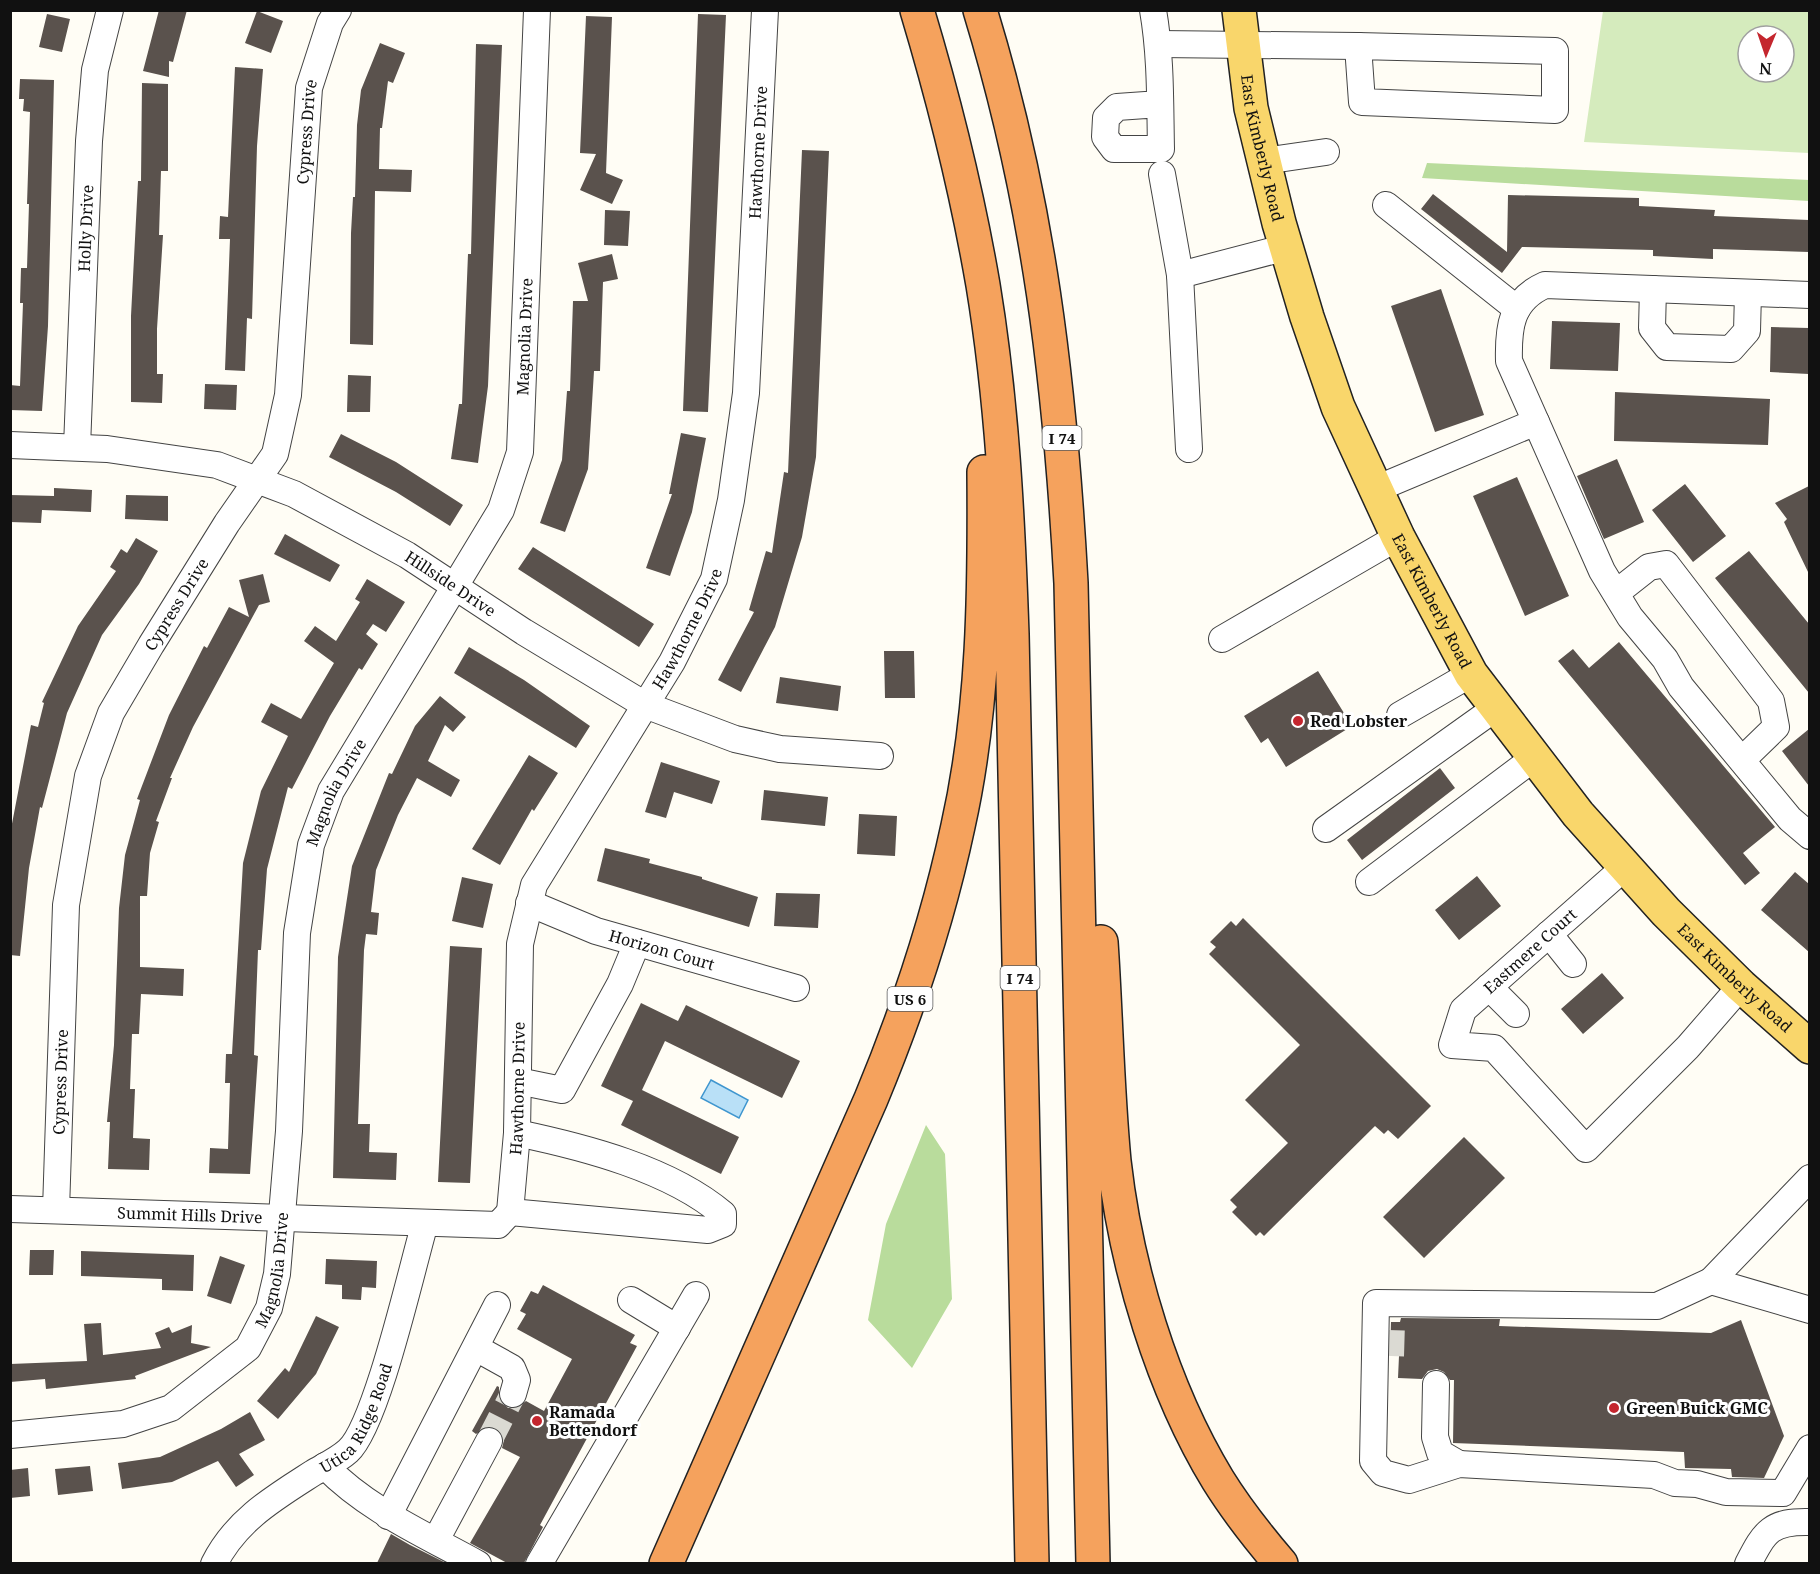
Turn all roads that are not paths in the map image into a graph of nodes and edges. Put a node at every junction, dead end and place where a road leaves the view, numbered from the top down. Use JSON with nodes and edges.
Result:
{"nodes":[{"id":1,"x":110,"y":10,"type":"edge"},
{"id":2,"x":338,"y":10,"type":"edge"},
{"id":3,"x":537,"y":10,"type":"edge"},
{"id":4,"x":765,"y":10,"type":"edge"},
{"id":5,"x":917,"y":10,"type":"edge"},
{"id":6,"x":980,"y":10,"type":"edge"},
{"id":7,"x":1154,"y":10,"type":"edge"},
{"id":8,"x":1239,"y":10,"type":"edge"},
{"id":9,"x":1159,"y":44,"type":"junction"},
{"id":10,"x":1358,"y":46,"type":"junction"},
{"id":11,"x":1242,"y":47,"type":"junction"},
{"id":12,"x":1160,"y":104,"type":"dead end"},
{"id":13,"x":1326,"y":152,"type":"dead end"},
{"id":14,"x":1264,"y":161,"type":"junction"},
{"id":15,"x":1162,"y":174,"type":"dead end"},
{"id":16,"x":1386,"y":205,"type":"dead end"},
{"id":17,"x":1287,"y":247,"type":"junction"},
{"id":18,"x":1180,"y":275,"type":"junction"},
{"id":19,"x":1653,"y":289,"type":"junction"},
{"id":20,"x":1748,"y":293,"type":"junction"},
{"id":21,"x":1809,"y":295,"type":"edge"},
{"id":22,"x":1517,"y":309,"type":"junction"},
{"id":23,"x":996,"y":393,"type":"junction"},
{"id":24,"x":1539,"y":428,"type":"junction"},
{"id":25,"x":10,"y":445,"type":"edge"},
{"id":26,"x":77,"y":447,"type":"junction"},
{"id":27,"x":1189,"y":449,"type":"dead end"},
{"id":28,"x":256,"y":480,"type":"junction"},
{"id":29,"x":1379,"y":498,"type":"junction"},
{"id":30,"x":1398,"y":537,"type":"junction"},
{"id":31,"x":456,"y":587,"type":"junction"},
{"id":32,"x":1616,"y":593,"type":"junction"},
{"id":33,"x":1222,"y":639,"type":"dead end"},
{"id":34,"x":1471,"y":674,"type":"junction"},
{"id":35,"x":645,"y":705,"type":"junction"},
{"id":36,"x":1497,"y":707,"type":"junction"},
{"id":37,"x":1400,"y":715,"type":"dead end"},
{"id":38,"x":880,"y":756,"type":"dead end"},
{"id":39,"x":1534,"y":758,"type":"junction"},
{"id":40,"x":1742,"y":760,"type":"junction"},
{"id":41,"x":1326,"y":829,"type":"dead end"},
{"id":42,"x":1809,"y":836,"type":"edge"},
{"id":43,"x":1625,"y":867,"type":"junction"},
{"id":44,"x":1078,"y":874,"type":"junction"},
{"id":45,"x":1369,"y":882,"type":"dead end"},
{"id":46,"x":529,"y":903,"type":"junction"},
{"id":47,"x":1549,"y":934,"type":"junction"},
{"id":48,"x":637,"y":943,"type":"junction"},
{"id":49,"x":1573,"y":964,"type":"dead end"},
{"id":50,"x":1741,"y":986,"type":"junction"},
{"id":51,"x":1490,"y":987,"type":"junction"},
{"id":52,"x":796,"y":988,"type":"dead end"},
{"id":53,"x":1516,"y":1014,"type":"dead end"},
{"id":54,"x":1809,"y":1047,"type":"edge"},
{"id":55,"x":518,"y":1081,"type":"junction"},
{"id":56,"x":517,"y":1133,"type":"junction"},
{"id":57,"x":1809,"y":1178,"type":"edge"},
{"id":58,"x":10,"y":1209,"type":"edge"},
{"id":59,"x":56,"y":1210,"type":"junction"},
{"id":60,"x":510,"y":1212,"type":"junction"},
{"id":61,"x":282,"y":1218,"type":"junction"},
{"id":62,"x":425,"y":1222,"type":"junction"},
{"id":63,"x":1711,"y":1281,"type":"junction"},
{"id":64,"x":696,"y":1295,"type":"dead end"},
{"id":65,"x":631,"y":1300,"type":"dead end"},
{"id":66,"x":497,"y":1305,"type":"dead end"},
{"id":67,"x":1809,"y":1310,"type":"edge"},
{"id":68,"x":677,"y":1328,"type":"junction"},
{"id":69,"x":476,"y":1348,"type":"junction"},
{"id":70,"x":1391,"y":1356,"type":"tunnel mouth"},
{"id":71,"x":1436,"y":1384,"type":"dead end"},
{"id":72,"x":513,"y":1394,"type":"tunnel mouth"},
{"id":73,"x":10,"y":1435,"type":"edge"},
{"id":74,"x":489,"y":1441,"type":"tunnel mouth"},
{"id":75,"x":1809,"y":1448,"type":"edge"},
{"id":76,"x":1459,"y":1464,"type":"junction"},
{"id":77,"x":325,"y":1466,"type":"junction"},
{"id":78,"x":1409,"y":1480,"type":"junction"},
{"id":79,"x":388,"y":1516,"type":"junction"},
{"id":80,"x":1809,"y":1522,"type":"edge"},
{"id":81,"x":435,"y":1540,"type":"junction"},
{"id":82,"x":214,"y":1563,"type":"edge"},
{"id":83,"x":478,"y":1563,"type":"edge"},
{"id":84,"x":539,"y":1563,"type":"edge"},
{"id":85,"x":666,"y":1563,"type":"edge"},
{"id":86,"x":1032,"y":1563,"type":"edge"},
{"id":87,"x":1093,"y":1563,"type":"edge"},
{"id":88,"x":1281,"y":1563,"type":"edge"},
{"id":89,"x":1748,"y":1563,"type":"edge"}],
"edges":[{"from":1,"to":26,"type":"street","name":"Holly Drive"},
{"from":2,"to":28,"type":"street","name":"Cypress Drive"},
{"from":3,"to":31,"type":"street","name":"Magnolia Drive"},
{"from":4,"to":35,"type":"street","name":"Hawthorne Drive"},
{"from":5,"to":23,"type":"highway","number":"I 74"},
{"from":6,"to":44,"type":"highway","number":"I 74"},
{"from":7,"to":9,"type":"street"},
{"from":8,"to":11,"type":"main road","name":"East Kimberly Road"},
{"from":9,"to":11,"type":"street"},
{"from":9,"to":12,"type":"street"},
{"from":10,"to":10,"type":"street"},
{"from":10,"to":11,"type":"street"},
{"from":11,"to":14,"type":"main road","name":"East Kimberly Road"},
{"from":13,"to":14,"type":"street"},
{"from":14,"to":17,"type":"main road","name":"East Kimberly Road"},
{"from":15,"to":18,"type":"street"},
{"from":16,"to":22,"type":"street"},
{"from":17,"to":18,"type":"street"},
{"from":17,"to":29,"type":"main road","name":"East Kimberly Road"},
{"from":18,"to":27,"type":"street"},
{"from":19,"to":20,"type":"street"},
{"from":19,"to":20,"type":"street"},
{"from":19,"to":22,"type":"street"},
{"from":20,"to":21,"type":"street"},
{"from":22,"to":24,"type":"street"},
{"from":23,"to":85,"type":"highway","number":"US 6"},
{"from":23,"to":86,"type":"highway","number":"I 74"},
{"from":24,"to":29,"type":"street"},
{"from":24,"to":32,"type":"street"},
{"from":25,"to":26,"type":"street","name":"Hillside Drive"},
{"from":26,"to":28,"type":"street","name":"Hillside Drive"},
{"from":28,"to":31,"type":"street","name":"Hillside Drive"},
{"from":28,"to":59,"type":"street","name":"Cypress Drive"},
{"from":29,"to":30,"type":"main road","name":"East Kimberly Road"},
{"from":30,"to":33,"type":"street"},
{"from":30,"to":34,"type":"main road","name":"East Kimberly Road"},
{"from":31,"to":35,"type":"street","name":"Hillside Drive"},
{"from":31,"to":61,"type":"street","name":"Magnolia Drive"},
{"from":32,"to":40,"type":"street"},
{"from":32,"to":40,"type":"street"},
{"from":34,"to":36,"type":"main road","name":"East Kimberly Road"},
{"from":34,"to":37,"type":"street"},
{"from":35,"to":38,"type":"street","name":"Hillside Drive"},
{"from":35,"to":46,"type":"street","name":"Hawthorne Drive"},
{"from":36,"to":39,"type":"main road","name":"East Kimberly Road"},
{"from":36,"to":41,"type":"street"},
{"from":39,"to":43,"type":"main road","name":"East Kimberly Road"},
{"from":39,"to":45,"type":"street"},
{"from":40,"to":42,"type":"street"},
{"from":43,"to":47,"type":"street","name":"Eastmere Court"},
{"from":43,"to":50,"type":"main road","name":"East Kimberly Road"},
{"from":44,"to":87,"type":"highway","number":"I 74"},
{"from":44,"to":88,"type":"highway"},
{"from":46,"to":48,"type":"street","name":"Horizon Court"},
{"from":46,"to":55,"type":"street","name":"Hawthorne Drive"},
{"from":47,"to":49,"type":"street"},
{"from":47,"to":51,"type":"street","name":"Eastmere Court"},
{"from":48,"to":52,"type":"street","name":"Horizon Court"},
{"from":48,"to":55,"type":"street"},
{"from":50,"to":51,"type":"street","name":"Eastmere Court"},
{"from":50,"to":54,"type":"main road","name":"East Kimberly Road"},
{"from":51,"to":53,"type":"street"},
{"from":55,"to":56,"type":"street","name":"Hawthorne Drive"},
{"from":56,"to":60,"type":"street","name":"Hawthorne Drive"},
{"from":56,"to":60,"type":"street"},
{"from":57,"to":63,"type":"street"},
{"from":58,"to":59,"type":"street","name":"Summit Hills Drive"},
{"from":59,"to":61,"type":"street","name":"Summit Hills Drive"},
{"from":60,"to":62,"type":"street","name":"Summit Hills Drive"},
{"from":61,"to":62,"type":"street","name":"Summit Hills Drive"},
{"from":61,"to":73,"type":"street","name":"Magnolia Drive"},
{"from":62,"to":77,"type":"street","name":"Utica Ridge Road"},
{"from":63,"to":67,"type":"street"},
{"from":63,"to":78,"type":"street"},
{"from":64,"to":68,"type":"street"},
{"from":65,"to":68,"type":"street"},
{"from":66,"to":69,"type":"street"},
{"from":68,"to":84,"type":"street"},
{"from":69,"to":72,"type":"street"},
{"from":69,"to":79,"type":"street"},
{"from":70,"to":78,"type":"street"},
{"from":71,"to":76,"type":"street"},
{"from":74,"to":81,"type":"street"},
{"from":75,"to":76,"type":"street"},
{"from":76,"to":78,"type":"street"},
{"from":77,"to":79,"type":"street"},
{"from":77,"to":82,"type":"street","name":"Utica Ridge Road"},
{"from":79,"to":81,"type":"street"},
{"from":80,"to":89,"type":"street"},
{"from":81,"to":83,"type":"street"}]}
